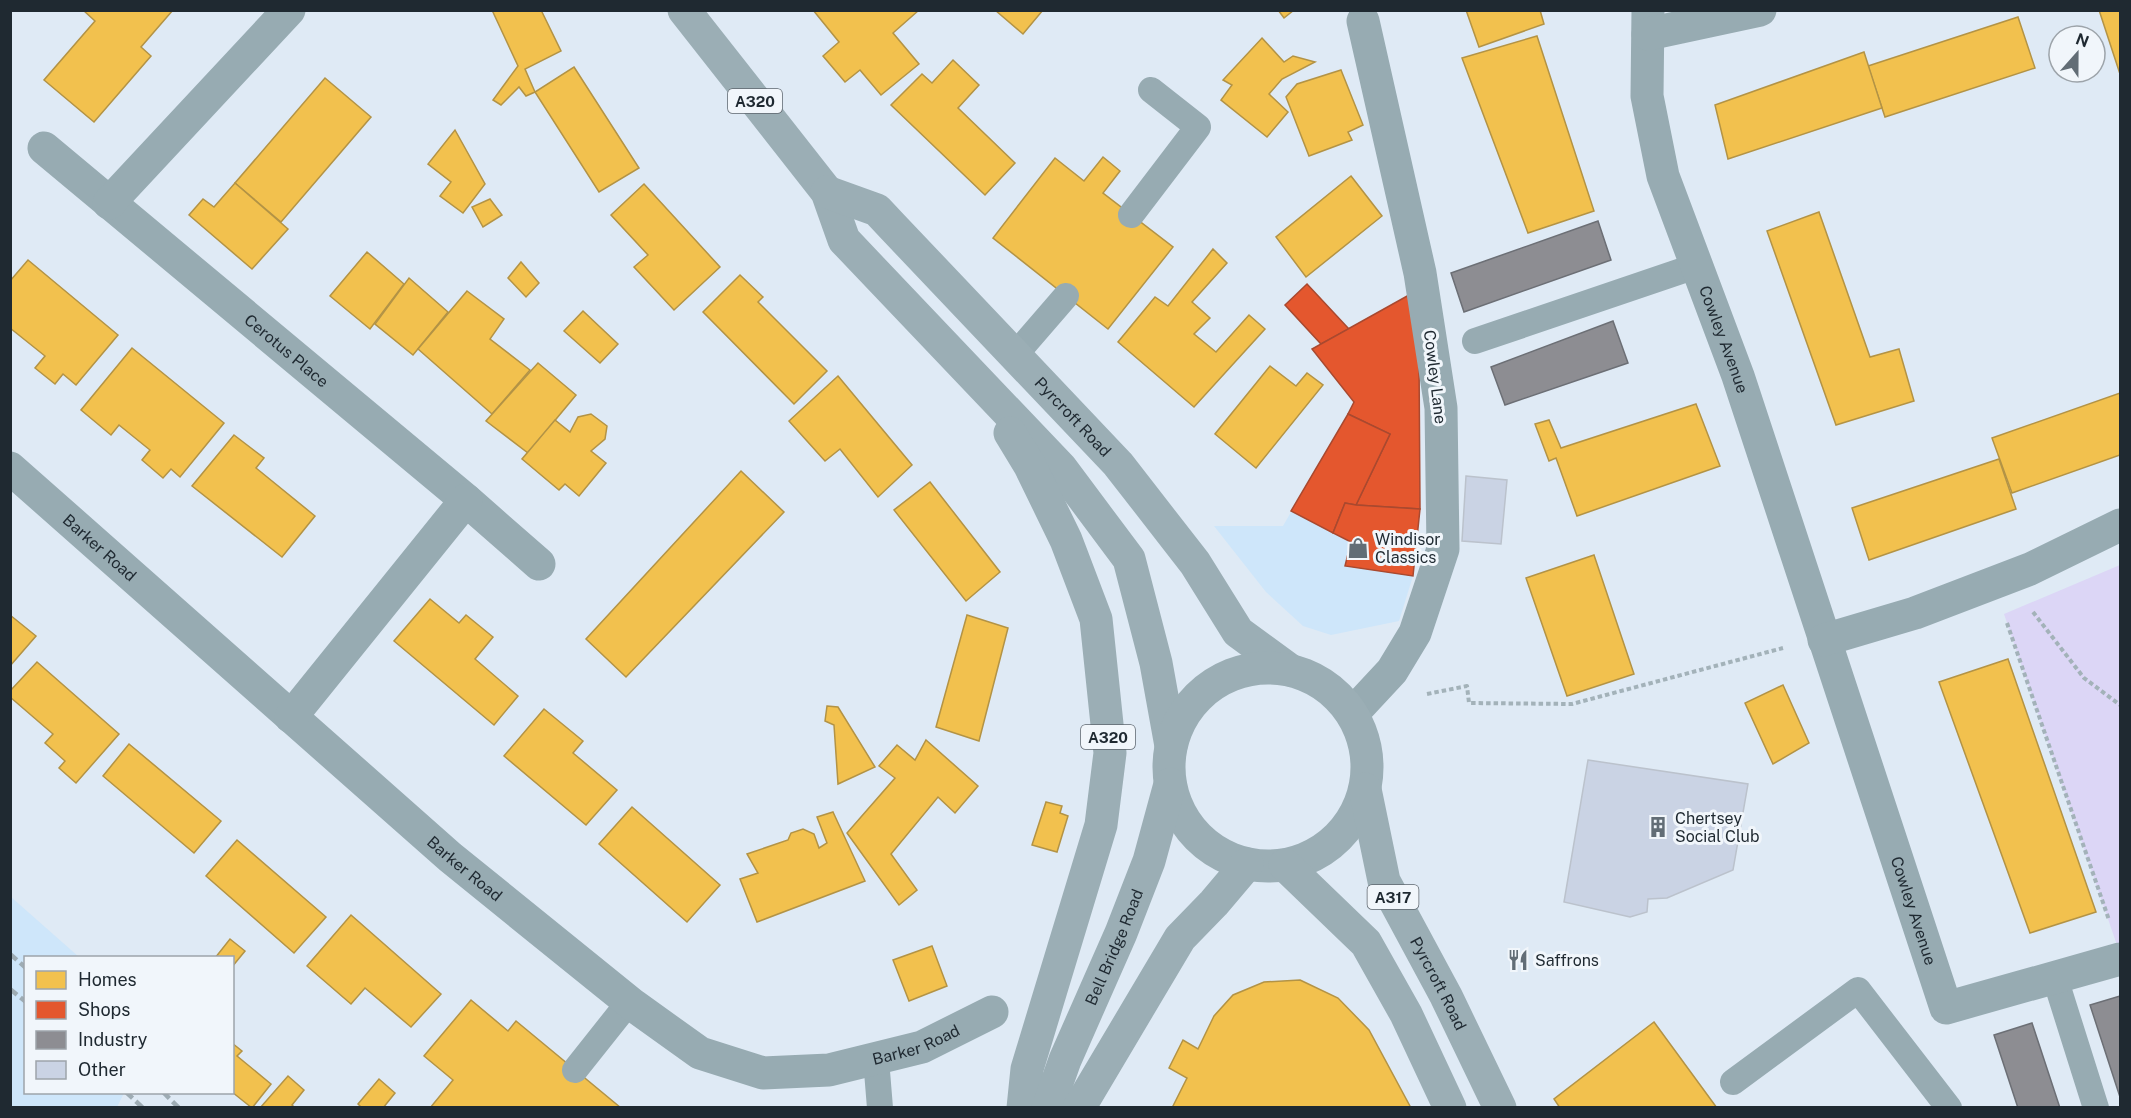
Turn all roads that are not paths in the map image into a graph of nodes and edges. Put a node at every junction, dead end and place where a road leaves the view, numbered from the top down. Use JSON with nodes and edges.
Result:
{"nodes":[{"id":1,"x":289,"y":10,"type":"edge"},
{"id":2,"x":684,"y":10,"type":"edge"},
{"id":3,"x":1760,"y":10,"type":"edge"},
{"id":4,"x":1363,"y":21,"type":"dead end"},
{"id":5,"x":1648,"y":22,"type":"edge"},
{"id":6,"x":1151,"y":90,"type":"dead end"},
{"id":7,"x":44,"y":148,"type":"dead end"},
{"id":8,"x":827,"y":192,"type":"junction"},
{"id":9,"x":109,"y":202,"type":"junction"},
{"id":10,"x":1131,"y":214,"type":"dead end"},
{"id":11,"x":1696,"y":266,"type":"junction"},
{"id":12,"x":1066,"y":296,"type":"dead end"},
{"id":13,"x":1475,"y":340,"type":"dead end"},
{"id":14,"x":1016,"y":355,"type":"junction"},
{"id":15,"x":980,"y":382,"type":"junction"},
{"id":16,"x":10,"y":468,"type":"edge"},
{"id":17,"x":466,"y":500,"type":"junction"},
{"id":18,"x":2121,"y":525,"type":"edge"},
{"id":19,"x":539,"y":564,"type":"dead end"},
{"id":20,"x":1824,"y":640,"type":"junction"},
{"id":21,"x":1290,"y":670,"type":"junction"},
{"id":22,"x":1352,"y":714,"type":"junction"},
{"id":23,"x":291,"y":717,"type":"junction"},
{"id":24,"x":1171,"y":746,"type":"junction"},
{"id":25,"x":1170,"y":784,"type":"junction"},
{"id":26,"x":1365,"y":789,"type":"junction"},
{"id":27,"x":1246,"y":864,"type":"junction"},
{"id":28,"x":1285,"y":865,"type":"junction"},
{"id":29,"x":2117,"y":945,"type":"edge"},
{"id":30,"x":2055,"y":978,"type":"junction"},
{"id":31,"x":629,"y":1002,"type":"junction"},
{"id":32,"x":992,"y":1012,"type":"dead end"},
{"id":33,"x":876,"y":1059,"type":"junction"},
{"id":34,"x":575,"y":1070,"type":"dead end"},
{"id":35,"x":1734,"y":1082,"type":"dead end"},
{"id":36,"x":880,"y":1107,"type":"edge"},
{"id":37,"x":1023,"y":1107,"type":"edge"},
{"id":38,"x":1048,"y":1107,"type":"edge"},
{"id":39,"x":1078,"y":1107,"type":"edge"},
{"id":40,"x":1450,"y":1107,"type":"edge"},
{"id":41,"x":1500,"y":1107,"type":"edge"},
{"id":42,"x":1949,"y":1107,"type":"edge"},
{"id":43,"x":2096,"y":1107,"type":"edge"}],
"edges":[{"from":1,"to":9,"type":"street"},
{"from":2,"to":8,"type":"main road","number":"A320"},
{"from":3,"to":5,"type":"street","name":"Cowley Avenue"},
{"from":4,"to":22,"type":"street","name":"Cowley Lane"},
{"from":5,"to":11,"type":"street","name":"Cowley Avenue"},
{"from":6,"to":10,"type":"lane"},
{"from":7,"to":9,"type":"street","name":"Cerotus Place"},
{"from":8,"to":14,"type":"main road","name":"Pyrcroft Road","number":"A320"},
{"from":8,"to":15,"type":"main road","number":"A320"},
{"from":9,"to":17,"type":"street","name":"Cerotus Place"},
{"from":11,"to":13,"type":"lane"},
{"from":11,"to":20,"type":"street","name":"Cowley Avenue"},
{"from":12,"to":14,"type":"lane"},
{"from":14,"to":21,"type":"main road","name":"Pyrcroft Road","number":"A320"},
{"from":15,"to":24,"type":"main road","number":"A320"},
{"from":15,"to":37,"type":"main road","number":"A320"},
{"from":16,"to":23,"type":"street","name":"Barker Road"},
{"from":17,"to":19,"type":"street","name":"Cerotus Place"},
{"from":17,"to":23,"type":"street"},
{"from":18,"to":20,"type":"street"},
{"from":20,"to":30,"type":"street","name":"Cowley Avenue"},
{"from":21,"to":22,"type":"main road","number":"A320"},
{"from":21,"to":24,"type":"main road","number":"A320"},
{"from":22,"to":26,"type":"main road","number":"A320"},
{"from":23,"to":31,"type":"street","name":"Barker Road"},
{"from":24,"to":25,"type":"main road","number":"A320"},
{"from":25,"to":27,"type":"main road","number":"A320"},
{"from":25,"to":38,"type":"main road","name":"Bell Bridge Road","number":"A320"},
{"from":26,"to":28,"type":"main road","number":"A320"},
{"from":26,"to":41,"type":"main road","name":"Pyrcroft Road","number":"A317"},
{"from":27,"to":28,"type":"main road","number":"A320"},
{"from":27,"to":39,"type":"main road"},
{"from":28,"to":40,"type":"main road"},
{"from":29,"to":30,"type":"street","name":"Cowley Avenue"},
{"from":30,"to":43,"type":"lane"},
{"from":31,"to":33,"type":"street","name":"Barker Road"},
{"from":31,"to":34,"type":"lane"},
{"from":32,"to":33,"type":"street","name":"Barker Road"},
{"from":33,"to":36,"type":"lane"},
{"from":35,"to":42,"type":"lane"}]}
